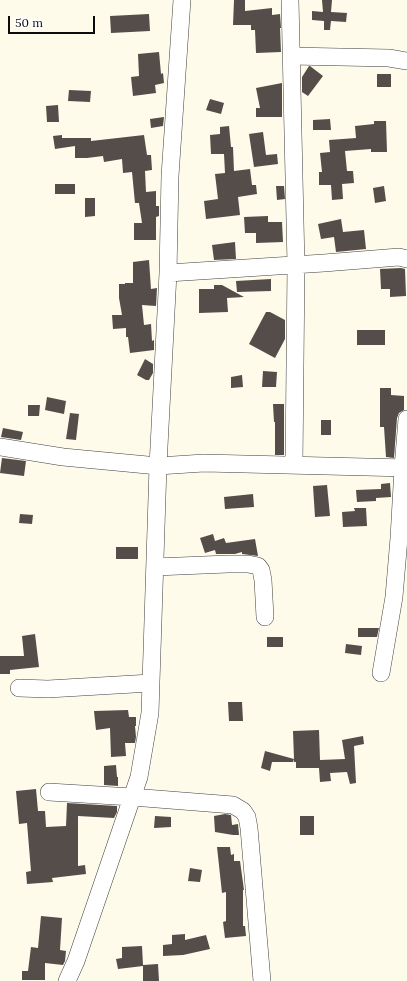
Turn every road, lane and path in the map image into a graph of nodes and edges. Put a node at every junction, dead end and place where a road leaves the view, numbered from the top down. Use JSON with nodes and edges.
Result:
{"nodes":[{"id":1,"x":182,"y":0,"type":"edge"},
{"id":2,"x":290,"y":0,"type":"edge"},
{"id":3,"x":291,"y":56,"type":"junction"},
{"id":4,"x":407,"y":61,"type":"edge"},
{"id":5,"x":407,"y":259,"type":"edge"},
{"id":6,"x":296,"y":265,"type":"junction"},
{"id":7,"x":168,"y":274,"type":"junction"},
{"id":8,"x":407,"y":419,"type":"edge"},
{"id":9,"x":0,"y":447,"type":"edge"},
{"id":10,"x":294,"y":465,"type":"junction"},
{"id":11,"x":158,"y":466,"type":"junction"},
{"id":12,"x":405,"y":468,"type":"edge"},
{"id":13,"x":155,"y":567,"type":"junction"},
{"id":14,"x":265,"y":617,"type":"dead end"},
{"id":15,"x":381,"y":673,"type":"dead end"},
{"id":16,"x":151,"y":683,"type":"junction"},
{"id":17,"x":19,"y":688,"type":"dead end"},
{"id":18,"x":49,"y":792,"type":"dead end"},
{"id":19,"x":132,"y":797,"type":"junction"},
{"id":20,"x":68,"y":981,"type":"edge"},
{"id":21,"x":262,"y":981,"type":"edge"}],
"edges":[{"from":1,"to":7,"type":"street"},
{"from":2,"to":3,"type":"street"},
{"from":3,"to":4,"type":"street"},
{"from":3,"to":6,"type":"street"},
{"from":5,"to":6,"type":"street"},
{"from":6,"to":7,"type":"street"},
{"from":6,"to":10,"type":"street"},
{"from":7,"to":11,"type":"street"},
{"from":8,"to":12,"type":"street"},
{"from":9,"to":11,"type":"street"},
{"from":10,"to":11,"type":"street"},
{"from":10,"to":12,"type":"street"},
{"from":11,"to":13,"type":"street"},
{"from":12,"to":15,"type":"street"},
{"from":13,"to":14,"type":"street"},
{"from":13,"to":16,"type":"street"},
{"from":16,"to":17,"type":"street"},
{"from":16,"to":19,"type":"street"},
{"from":18,"to":19,"type":"street"},
{"from":19,"to":20,"type":"street"},
{"from":19,"to":21,"type":"street"}]}
